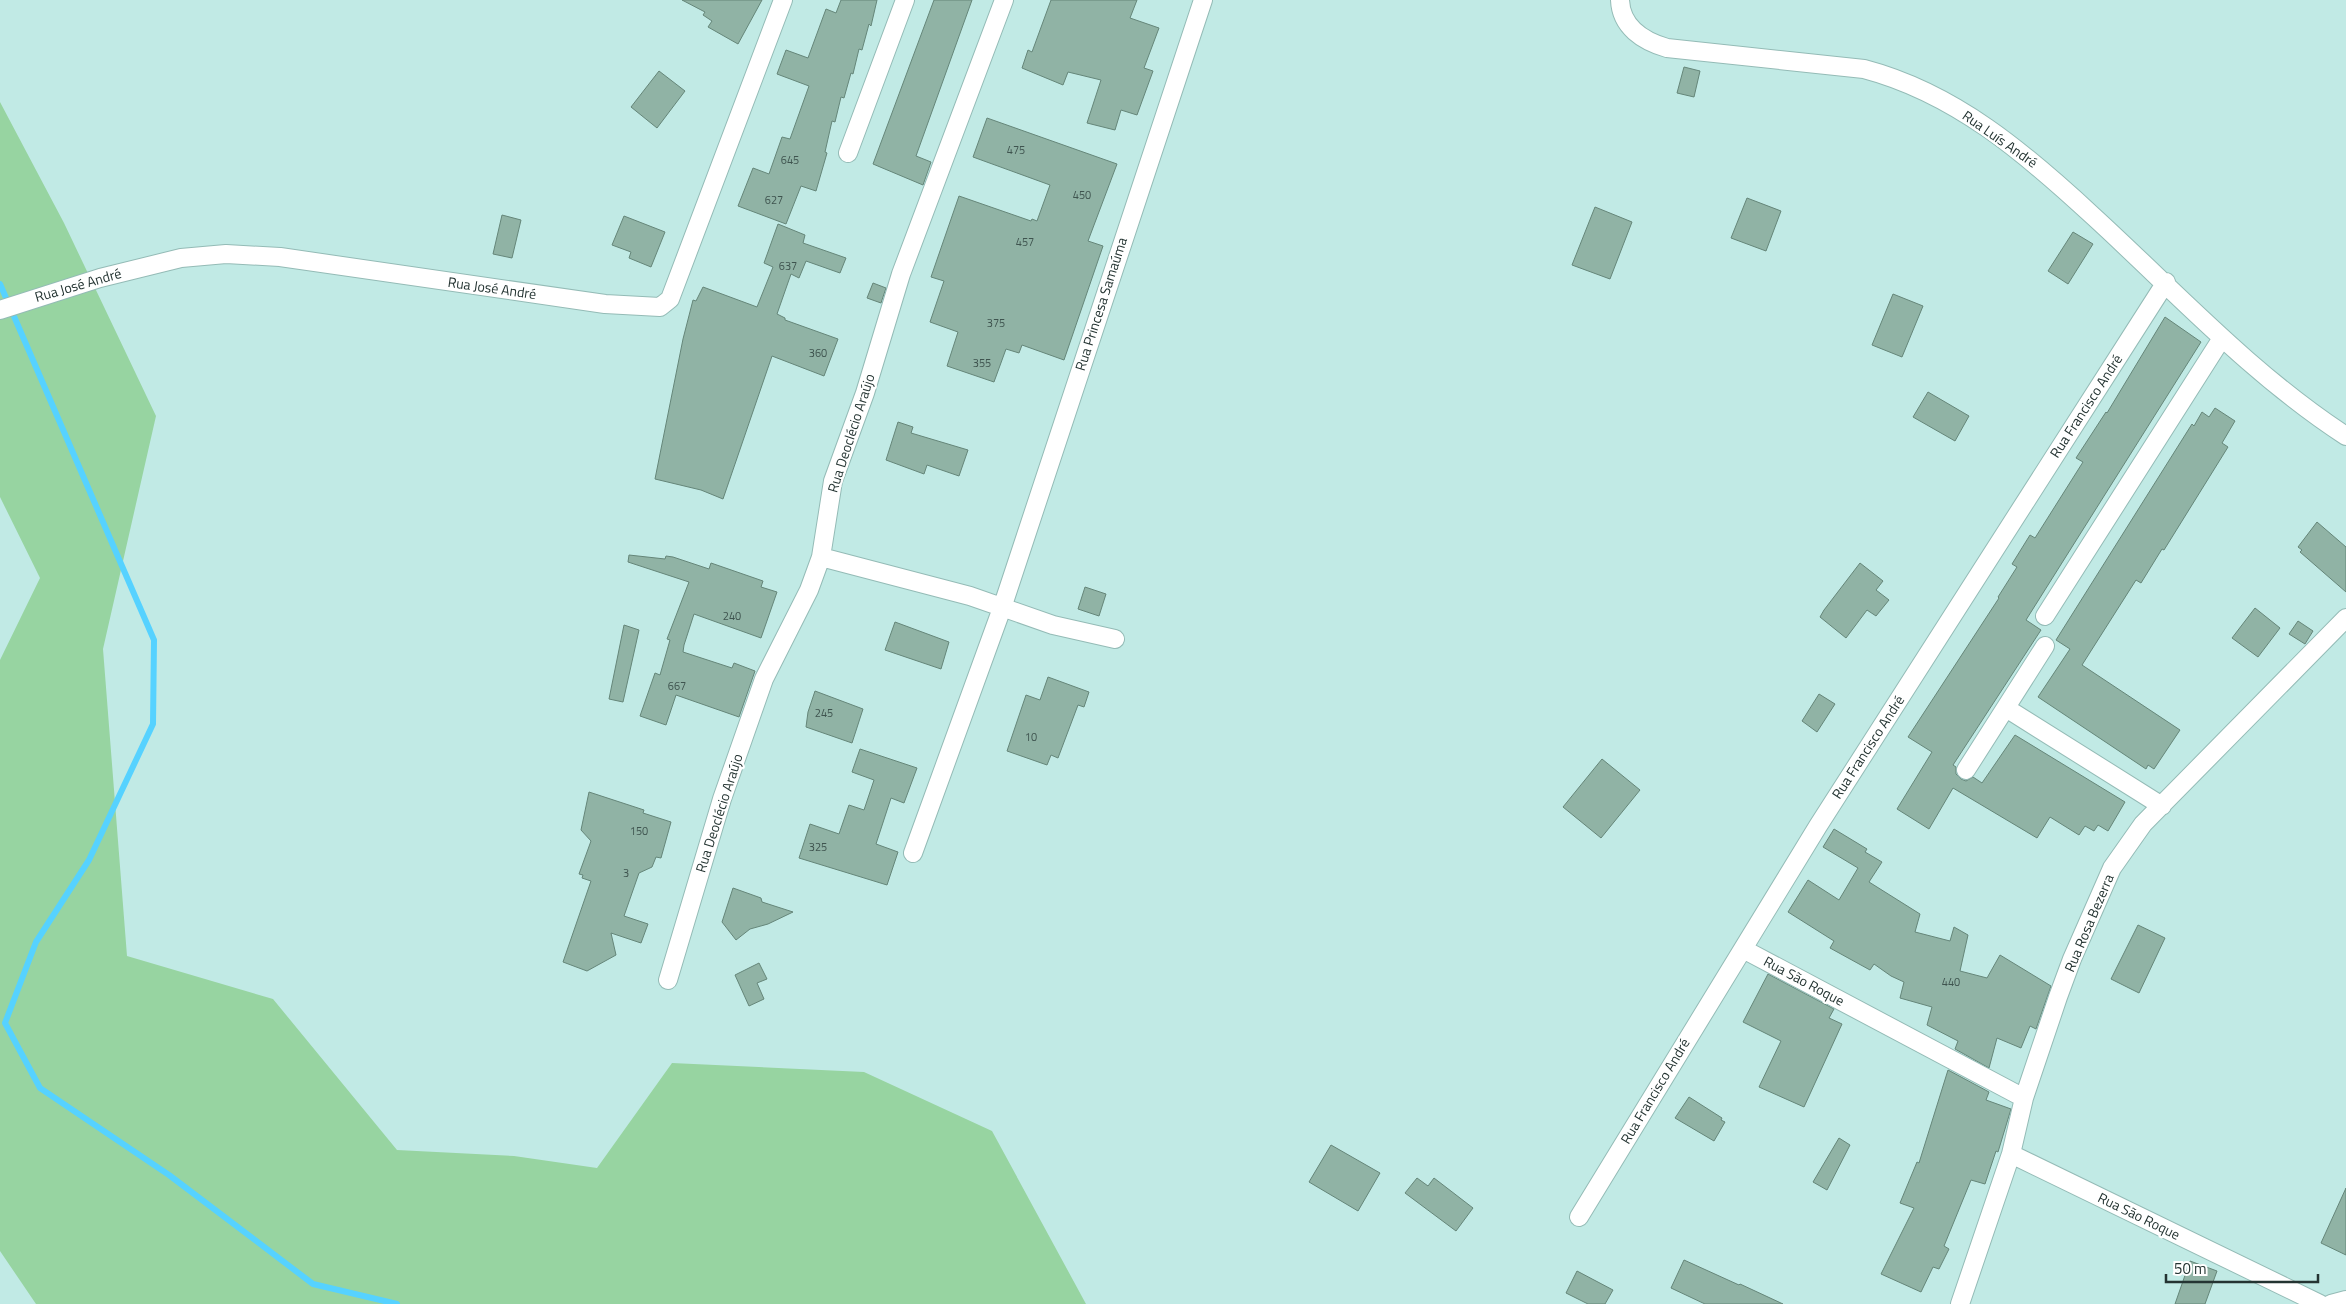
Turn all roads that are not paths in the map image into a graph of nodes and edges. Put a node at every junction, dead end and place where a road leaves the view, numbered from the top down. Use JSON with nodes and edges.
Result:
{"nodes":[{"id":1,"x":782,"y":0,"type":"edge"},
{"id":2,"x":905,"y":0,"type":"edge"},
{"id":3,"x":1004,"y":0,"type":"edge"},
{"id":4,"x":1203,"y":0,"type":"edge"},
{"id":5,"x":1620,"y":0,"type":"edge"},
{"id":6,"x":848,"y":153,"type":"dead end"},
{"id":7,"x":2166,"y":282,"type":"junction"},
{"id":8,"x":0,"y":310,"type":"edge"},
{"id":9,"x":2222,"y":338,"type":"junction"},
{"id":10,"x":2346,"y":436,"type":"edge"},
{"id":11,"x":821,"y":557,"type":"junction"},
{"id":12,"x":1002,"y":608,"type":"junction"},
{"id":13,"x":2045,"y":616,"type":"dead end"},
{"id":14,"x":2346,"y":618,"type":"edge"},
{"id":15,"x":1115,"y":639,"type":"dead end"},
{"id":16,"x":2045,"y":646,"type":"dead end"},
{"id":17,"x":2006,"y":708,"type":"junction"},
{"id":18,"x":1966,"y":770,"type":"dead end"},
{"id":19,"x":2162,"y":806,"type":"junction"},
{"id":20,"x":913,"y":852,"type":"dead end"},
{"id":21,"x":1744,"y":949,"type":"junction"},
{"id":22,"x":668,"y":980,"type":"dead end"},
{"id":23,"x":2024,"y":1098,"type":"junction"},
{"id":24,"x":2011,"y":1154,"type":"junction"},
{"id":25,"x":1579,"y":1217,"type":"dead end"},
{"id":26,"x":2346,"y":1300,"type":"edge"},
{"id":27,"x":1960,"y":1304,"type":"edge"},
{"id":28,"x":2320,"y":1304,"type":"edge"},
{"id":29,"x":2331,"y":1304,"type":"edge"}],
"edges":[{"from":1,"to":8,"type":"street","name":"Rua José André"},
{"from":2,"to":6,"type":"street"},
{"from":3,"to":11,"type":"street","name":"Rua Deoclécio Araújo"},
{"from":4,"to":12,"type":"street","name":"Rua Princesa Samaúma"},
{"from":5,"to":7,"type":"street","name":"Rua Luís André"},
{"from":7,"to":9,"type":"street","name":"Rua Luís André"},
{"from":7,"to":21,"type":"street","name":"Rua Francisco André"},
{"from":9,"to":10,"type":"street","name":"Rua Luís André"},
{"from":9,"to":13,"type":"street"},
{"from":11,"to":12,"type":"street"},
{"from":11,"to":22,"type":"street","name":"Rua Deoclécio Araújo"},
{"from":12,"to":15,"type":"street"},
{"from":12,"to":20,"type":"street","name":"Rua Princesa Samaúma"},
{"from":14,"to":19,"type":"street","name":"Rua Rosa Bezerra"},
{"from":16,"to":17,"type":"street"},
{"from":17,"to":18,"type":"street"},
{"from":17,"to":19,"type":"street"},
{"from":19,"to":23,"type":"street","name":"Rua Rosa Bezerra"},
{"from":21,"to":23,"type":"street","name":"Rua São Roque"},
{"from":21,"to":25,"type":"street","name":"Rua Francisco André"},
{"from":23,"to":24,"type":"street","name":"Rua Rosa Bezerra"},
{"from":24,"to":27,"type":"street","name":"Rua Rosa Bezerra"},
{"from":24,"to":28,"type":"street","name":"Rua São Roque"},
{"from":26,"to":29,"type":"street"}]}
